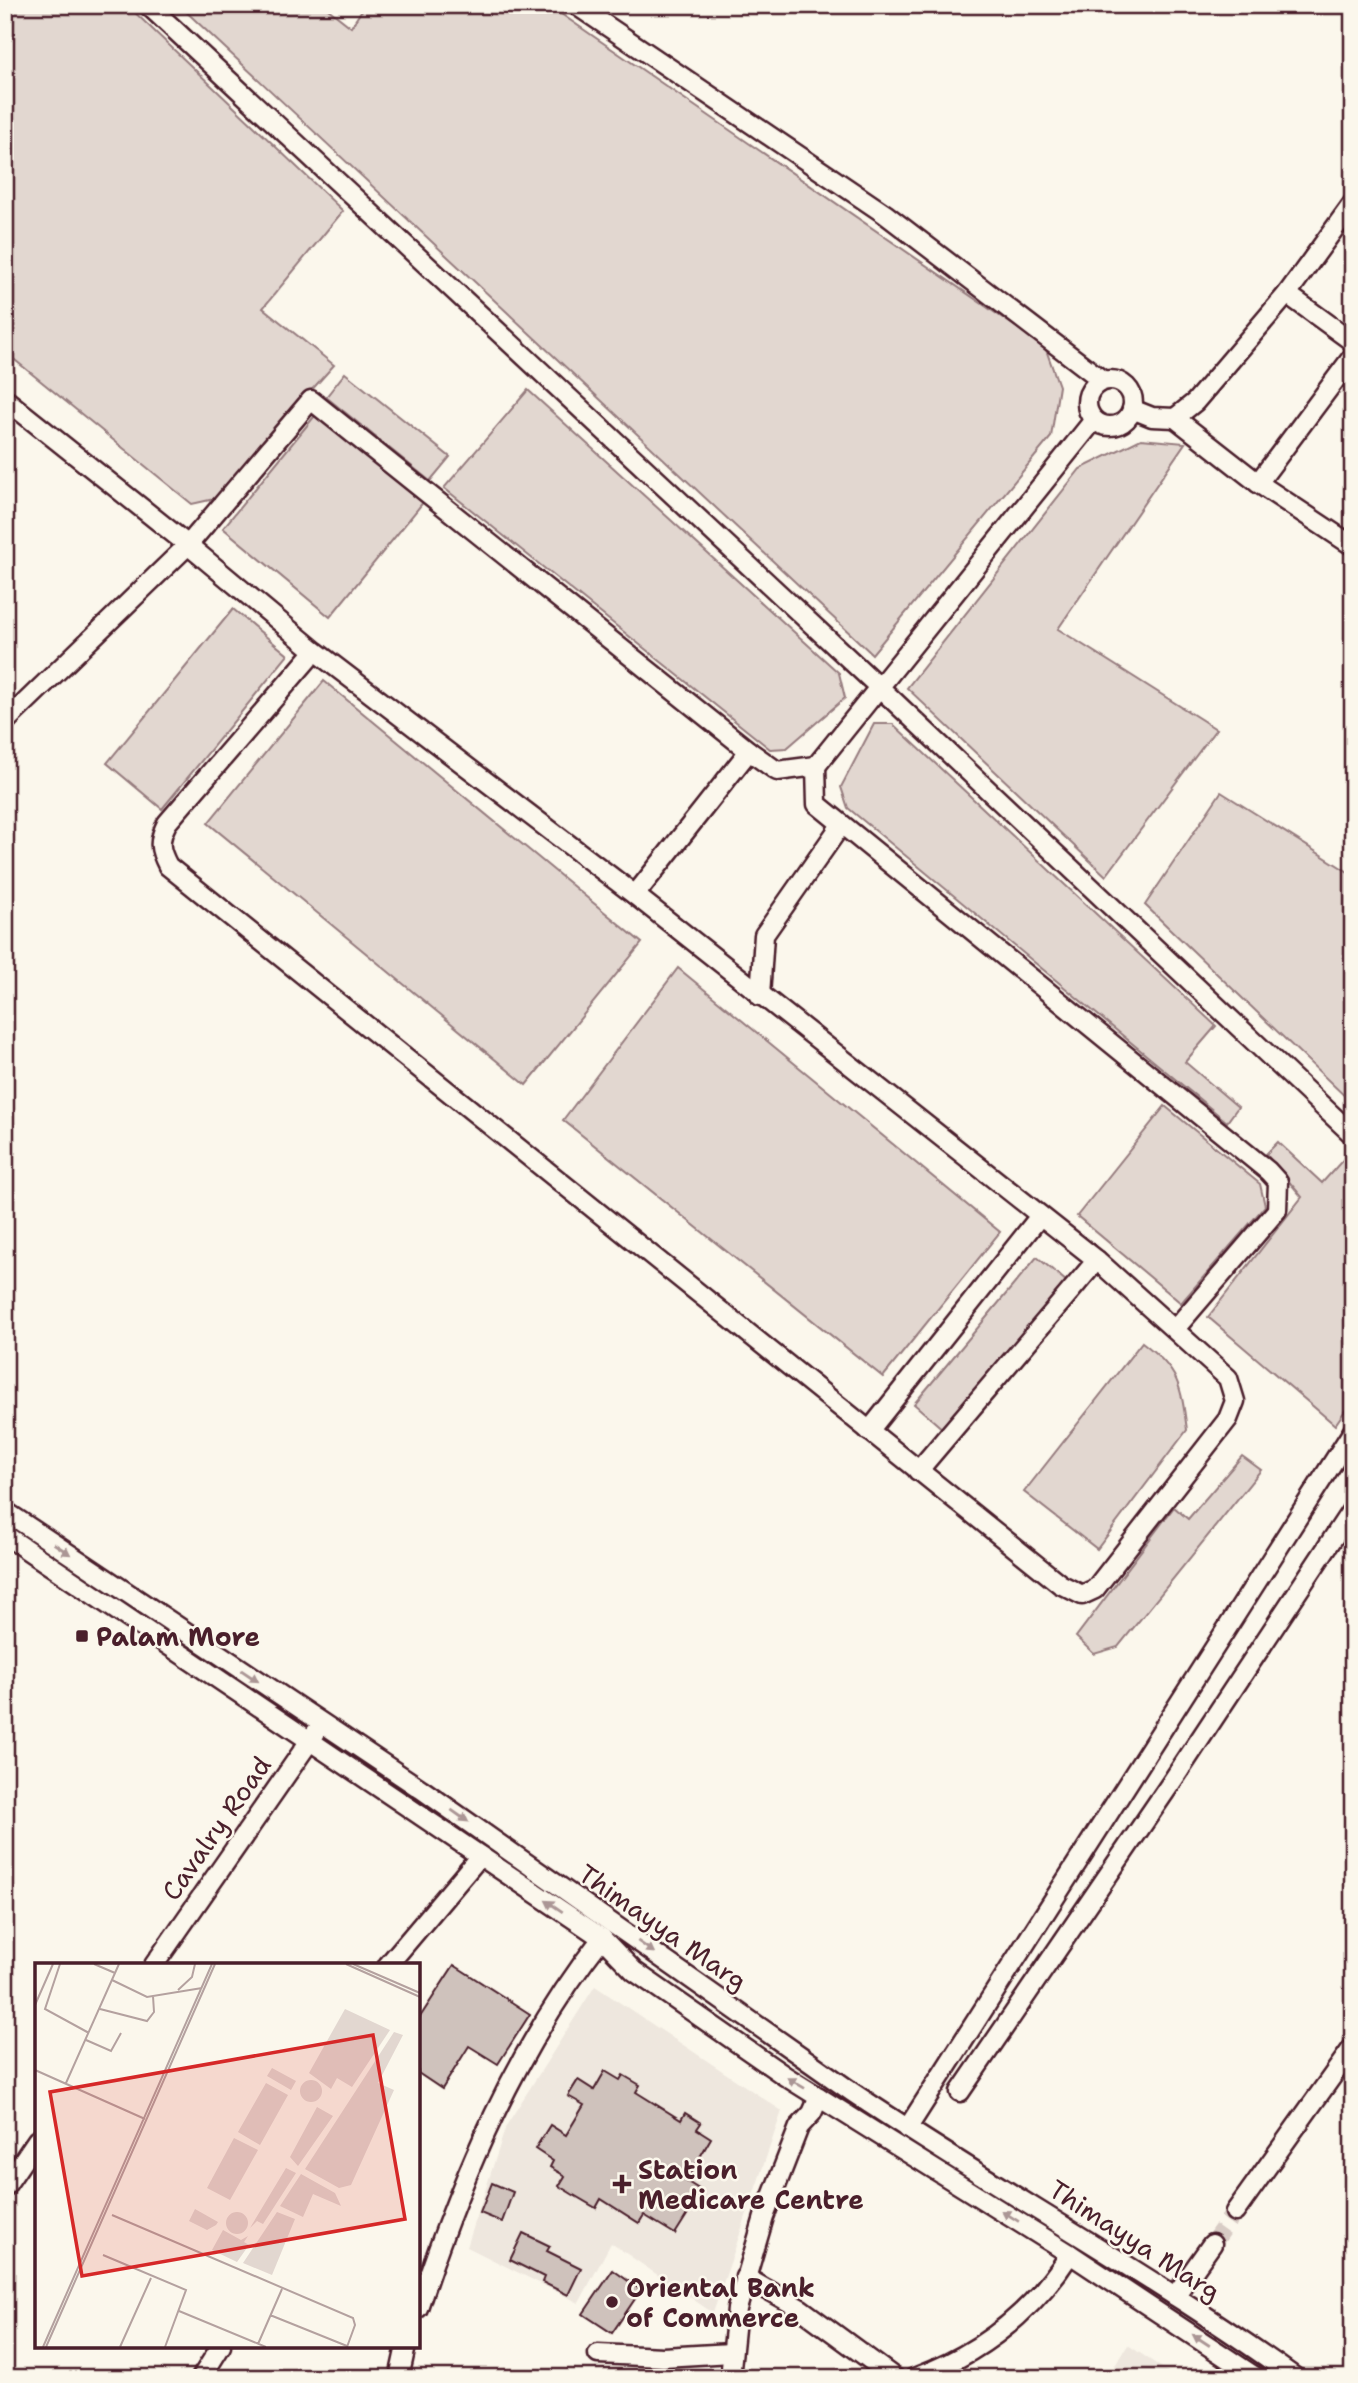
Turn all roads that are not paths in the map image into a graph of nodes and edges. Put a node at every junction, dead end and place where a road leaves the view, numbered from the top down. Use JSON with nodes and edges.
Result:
{"nodes":[{"id":1,"x":148,"y":5,"type":"edge"},
{"id":2,"x":576,"y":5,"type":"edge"},
{"id":3,"x":1353,"y":203,"type":"edge"},
{"id":4,"x":1287,"y":294,"type":"junction"},
{"id":5,"x":1353,"y":342,"type":"edge"},
{"id":6,"x":1353,"y":356,"type":"edge"},
{"id":7,"x":1102,"y":380,"type":"junction"},
{"id":8,"x":5,"y":398,"type":"edge"},
{"id":9,"x":1132,"y":409,"type":"junction"},
{"id":10,"x":1175,"y":418,"type":"junction"},
{"id":11,"x":1094,"y":420,"type":"junction"},
{"id":12,"x":1258,"y":483,"type":"junction"},
{"id":13,"x":188,"y":544,"type":"junction"},
{"id":14,"x":1353,"y":546,"type":"edge"},
{"id":15,"x":314,"y":651,"type":"junction"},
{"id":16,"x":879,"y":687,"type":"junction"},
{"id":17,"x":5,"y":722,"type":"edge"},
{"id":18,"x":749,"y":751,"type":"junction"},
{"id":19,"x":816,"y":766,"type":"junction"},
{"id":20,"x":841,"y":825,"type":"junction"},
{"id":21,"x":635,"y":895,"type":"junction"},
{"id":22,"x":760,"y":996,"type":"junction"},
{"id":23,"x":1353,"y":1135,"type":"edge"},
{"id":24,"x":1040,"y":1216,"type":"junction"},
{"id":25,"x":1097,"y":1260,"type":"junction"},
{"id":26,"x":1175,"y":1329,"type":"junction"},
{"id":27,"x":869,"y":1431,"type":"junction"},
{"id":28,"x":1353,"y":1431,"type":"edge"},
{"id":29,"x":918,"y":1471,"type":"junction"},
{"id":30,"x":1353,"y":1508,"type":"edge"},
{"id":31,"x":5,"y":1511,"type":"edge"},
{"id":32,"x":5,"y":1535,"type":"edge"},
{"id":33,"x":322,"y":1723,"type":"junction"},
{"id":34,"x":311,"y":1740,"type":"junction"},
{"id":35,"x":421,"y":1789,"type":"junction"},
{"id":36,"x":409,"y":1808,"type":"junction"},
{"id":37,"x":480,"y":1856,"type":"junction"},
{"id":38,"x":602,"y":1938,"type":"junction"},
{"id":39,"x":155,"y":1963,"type":"edge"},
{"id":40,"x":390,"y":1963,"type":"edge"},
{"id":41,"x":1353,"y":2047,"type":"edge"},
{"id":42,"x":960,"y":2092,"type":"dead end"},
{"id":43,"x":819,"y":2097,"type":"junction"},
{"id":44,"x":907,"y":2129,"type":"junction"},
{"id":45,"x":35,"y":2143,"type":"edge"},
{"id":46,"x":5,"y":2187,"type":"edge"},
{"id":47,"x":1235,"y":2212,"type":"tunnel mouth"},
{"id":48,"x":1212,"y":2244,"type":"tunnel mouth"},
{"id":49,"x":1070,"y":2254,"type":"junction"},
{"id":50,"x":745,"y":2277,"type":"junction"},
{"id":51,"x":1175,"y":2296,"type":"junction"},
{"id":52,"x":420,"y":2303,"type":"edge"},
{"id":53,"x":220,"y":2348,"type":"edge"},
{"id":54,"x":406,"y":2348,"type":"edge"},
{"id":55,"x":732,"y":2353,"type":"junction"},
{"id":56,"x":598,"y":2354,"type":"dead end"},
{"id":57,"x":201,"y":2378,"type":"edge"},
{"id":58,"x":399,"y":2378,"type":"edge"},
{"id":59,"x":730,"y":2378,"type":"edge"},
{"id":60,"x":895,"y":2378,"type":"edge"},
{"id":61,"x":914,"y":2378,"type":"edge"},
{"id":62,"x":1257,"y":2378,"type":"edge"},
{"id":63,"x":1296,"y":2378,"type":"edge"}],
"edges":[{"from":1,"to":16,"type":"street"},
{"from":2,"to":7,"type":"street"},
{"from":3,"to":4,"type":"street"},
{"from":4,"to":5,"type":"street"},
{"from":4,"to":10,"type":"street"},
{"from":6,"to":12,"type":"street"},
{"from":7,"to":9,"type":"street"},
{"from":7,"to":11,"type":"street"},
{"from":8,"to":13,"type":"street"},
{"from":9,"to":10,"type":"street"},
{"from":9,"to":11,"type":"street"},
{"from":10,"to":12,"type":"street"},
{"from":11,"to":16,"type":"street"},
{"from":12,"to":14,"type":"street"},
{"from":13,"to":15,"type":"street"},
{"from":13,"to":17,"type":"street"},
{"from":13,"to":18,"type":"street"},
{"from":15,"to":21,"type":"street"},
{"from":15,"to":27,"type":"street"},
{"from":16,"to":19,"type":"street"},
{"from":16,"to":23,"type":"street"},
{"from":18,"to":19,"type":"street"},
{"from":18,"to":21,"type":"street"},
{"from":19,"to":20,"type":"street"},
{"from":20,"to":22,"type":"street"},
{"from":20,"to":26,"type":"street"},
{"from":21,"to":22,"type":"street"},
{"from":22,"to":24,"type":"street"},
{"from":24,"to":25,"type":"street"},
{"from":24,"to":27,"type":"street"},
{"from":25,"to":26,"type":"street"},
{"from":25,"to":29,"type":"street"},
{"from":26,"to":29,"type":"street"},
{"from":27,"to":29,"type":"street"},
{"from":28,"to":44,"type":"street"},
{"from":30,"to":42,"type":"street"},
{"from":31,"to":33,"type":"street","name":"Thimayya Marg","one_way":true},
{"from":32,"to":34,"type":"street","name":"Thimayya Marg"},
{"from":33,"to":34,"type":"street","name":"Cavalry Road"},
{"from":33,"to":35,"type":"street","name":"Thimayya Marg"},
{"from":34,"to":36,"type":"street","name":"Thimayya Marg"},
{"from":34,"to":39,"type":"street","name":"Cavalry Road"},
{"from":35,"to":36,"type":"street"},
{"from":35,"to":44,"type":"street","name":"Thimayya Marg","one_way":true},
{"from":36,"to":37,"type":"street","name":"Thimayya Marg"},
{"from":38,"to":37,"type":"street","name":"Thimayya Marg","one_way":true},
{"from":37,"to":40,"type":"street"},
{"from":43,"to":38,"type":"street","name":"Thimayya Marg","one_way":true},
{"from":38,"to":52,"type":"street"},
{"from":41,"to":47,"type":"street"},
{"from":49,"to":43,"type":"street","name":"Thimayya Marg","one_way":true},
{"from":43,"to":50,"type":"street"},
{"from":44,"to":51,"type":"street","name":"Thimayya Marg"},
{"from":45,"to":46,"type":"street"},
{"from":48,"to":51,"type":"street"},
{"from":49,"to":61,"type":"street"},
{"from":62,"to":49,"type":"street","name":"Thimayya Marg","one_way":true},
{"from":50,"to":55,"type":"street"},
{"from":50,"to":60,"type":"street"},
{"from":51,"to":63,"type":"street","name":"Thimayya Marg"},
{"from":53,"to":57,"type":"street"},
{"from":54,"to":58,"type":"street"},
{"from":55,"to":56,"type":"street"},
{"from":55,"to":59,"type":"street"}]}
